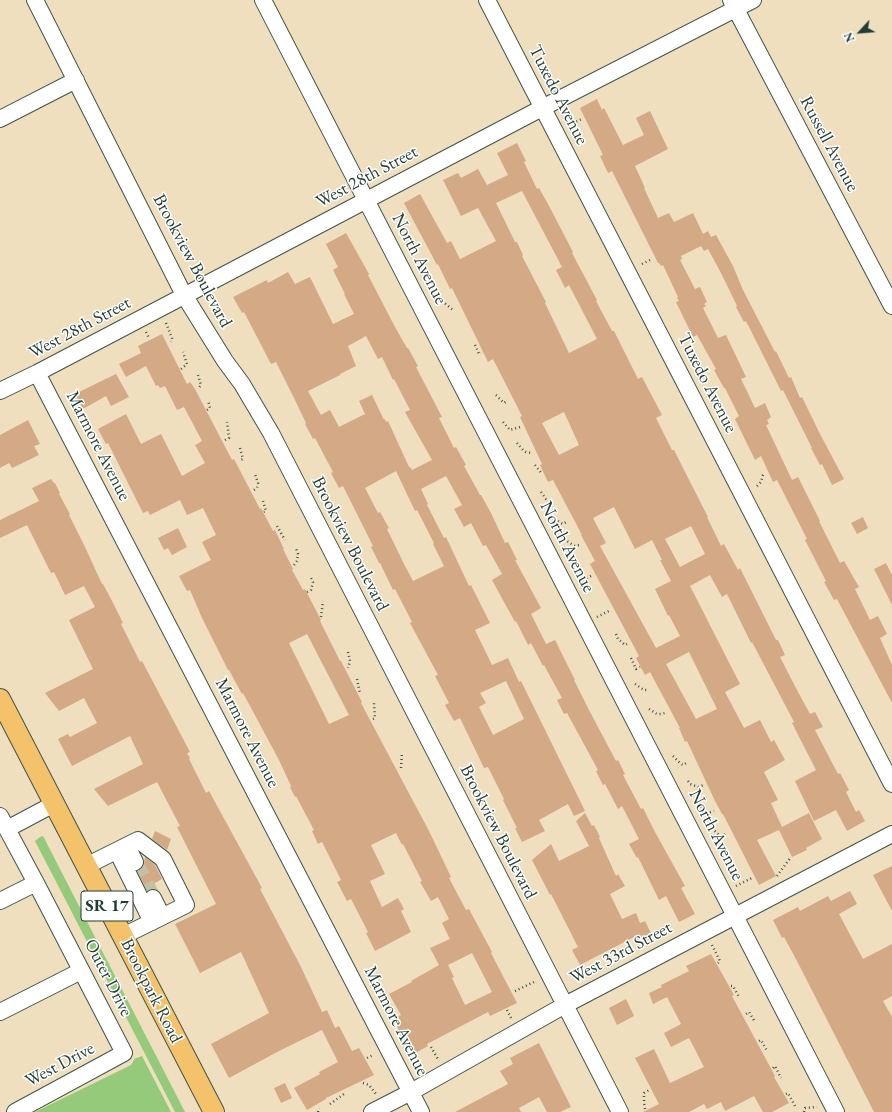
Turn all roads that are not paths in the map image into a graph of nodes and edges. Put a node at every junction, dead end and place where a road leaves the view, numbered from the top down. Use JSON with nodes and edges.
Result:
{"nodes":[{"id":1,"x":34,"y":0,"type":"edge"},
{"id":2,"x":263,"y":0,"type":"edge"},
{"id":3,"x":487,"y":0,"type":"edge"},
{"id":4,"x":753,"y":0,"type":"edge"},
{"id":5,"x":734,"y":4,"type":"edge"},
{"id":6,"x":76,"y":80,"type":"junction"},
{"id":7,"x":542,"y":108,"type":"junction"},
{"id":8,"x":0,"y":119,"type":"edge"},
{"id":9,"x":366,"y":200,"type":"junction"},
{"id":10,"x":184,"y":295,"type":"junction"},
{"id":11,"x":892,"y":306,"type":"edge"},
{"id":12,"x":38,"y":373,"type":"junction"},
{"id":13,"x":0,"y":391,"type":"edge"},
{"id":14,"x":0,"y":699,"type":"edge"},
{"id":15,"x":892,"y":784,"type":"edge"},
{"id":16,"x":54,"y":804,"type":"junction"},
{"id":17,"x":4,"y":822,"type":"edge"},
{"id":18,"x":892,"y":834,"type":"edge"},
{"id":19,"x":122,"y":848,"type":"junction"},
{"id":20,"x":135,"y":862,"type":"tunnel mouth"},
{"id":21,"x":86,"y":866,"type":"junction"},
{"id":22,"x":36,"y":883,"type":"junction"},
{"id":23,"x":153,"y":898,"type":"tunnel mouth"},
{"id":24,"x":0,"y":901,"type":"edge"},
{"id":25,"x":735,"y":916,"type":"junction"},
{"id":26,"x":157,"y":919,"type":"junction"},
{"id":27,"x":122,"y":936,"type":"junction"},
{"id":28,"x":81,"y":971,"type":"junction"},
{"id":29,"x":565,"y":1005,"type":"junction"},
{"id":30,"x":0,"y":1012,"type":"edge"},
{"id":31,"x":124,"y":1053,"type":"joint"},
{"id":32,"x":411,"y":1092,"type":"junction"},
{"id":33,"x":15,"y":1112,"type":"edge"},
{"id":34,"x":214,"y":1112,"type":"edge"},
{"id":35,"x":372,"y":1112,"type":"edge"},
{"id":36,"x":421,"y":1112,"type":"edge"},
{"id":37,"x":620,"y":1112,"type":"edge"},
{"id":38,"x":836,"y":1112,"type":"edge"}],
"edges":[{"from":1,"to":6,"type":"street","name":"Brookview Boulevard"},
{"from":2,"to":9,"type":"street","name":"North Avenue"},
{"from":3,"to":7,"type":"street","name":"Tuxedo Avenue"},
{"from":4,"to":5,"type":"street","name":"West 28th Street"},
{"from":5,"to":7,"type":"street","name":"West 28th Street"},
{"from":5,"to":11,"type":"street","name":"Russell Avenue"},
{"from":6,"to":8,"type":"street"},
{"from":6,"to":10,"type":"street","name":"Brookview Boulevard"},
{"from":7,"to":9,"type":"street","name":"West 28th Street"},
{"from":7,"to":15,"type":"street","name":"Tuxedo Avenue"},
{"from":9,"to":10,"type":"street","name":"West 28th Street"},
{"from":9,"to":25,"type":"street","name":"North Avenue"},
{"from":10,"to":12,"type":"street","name":"West 28th Street"},
{"from":10,"to":29,"type":"street","name":"Brookview Boulevard"},
{"from":12,"to":13,"type":"street","name":"West 28th Street"},
{"from":12,"to":32,"type":"street","name":"Marmore Avenue"},
{"from":14,"to":16,"type":"main road","name":"Brookpark Road","number":"SR 17"},
{"from":16,"to":17,"type":"street"},
{"from":16,"to":21,"type":"main road","name":"Brookpark Road","number":"SR 17"},
{"from":17,"to":22,"type":"street","name":"Outer Drive"},
{"from":18,"to":25,"type":"street","name":"West 33rd Street"},
{"from":19,"to":20,"type":"street"},
{"from":19,"to":21,"type":"street"},
{"from":19,"to":26,"type":"street"},
{"from":19,"to":26,"type":"street"},
{"from":21,"to":27,"type":"main road","name":"Brookpark Road","number":"SR 17"},
{"from":22,"to":24,"type":"street"},
{"from":22,"to":28,"type":"street","name":"Outer Drive"},
{"from":23,"to":26,"type":"street"},
{"from":25,"to":29,"type":"street","name":"West 33rd Street"},
{"from":25,"to":38,"type":"street","name":"North Avenue"},
{"from":26,"to":27,"type":"street"},
{"from":27,"to":34,"type":"main road","name":"Brookpark Road","number":"SR 17"},
{"from":28,"to":30,"type":"street"},
{"from":28,"to":31,"type":"street","name":"Outer Drive"},
{"from":29,"to":32,"type":"street","name":"West 33rd Street"},
{"from":29,"to":37,"type":"street","name":"Brookview Boulevard"},
{"from":31,"to":33,"type":"street","name":"West Drive"},
{"from":32,"to":35,"type":"street","name":"West 33rd Street"},
{"from":32,"to":36,"type":"street","name":"Marmore Avenue"}]}
